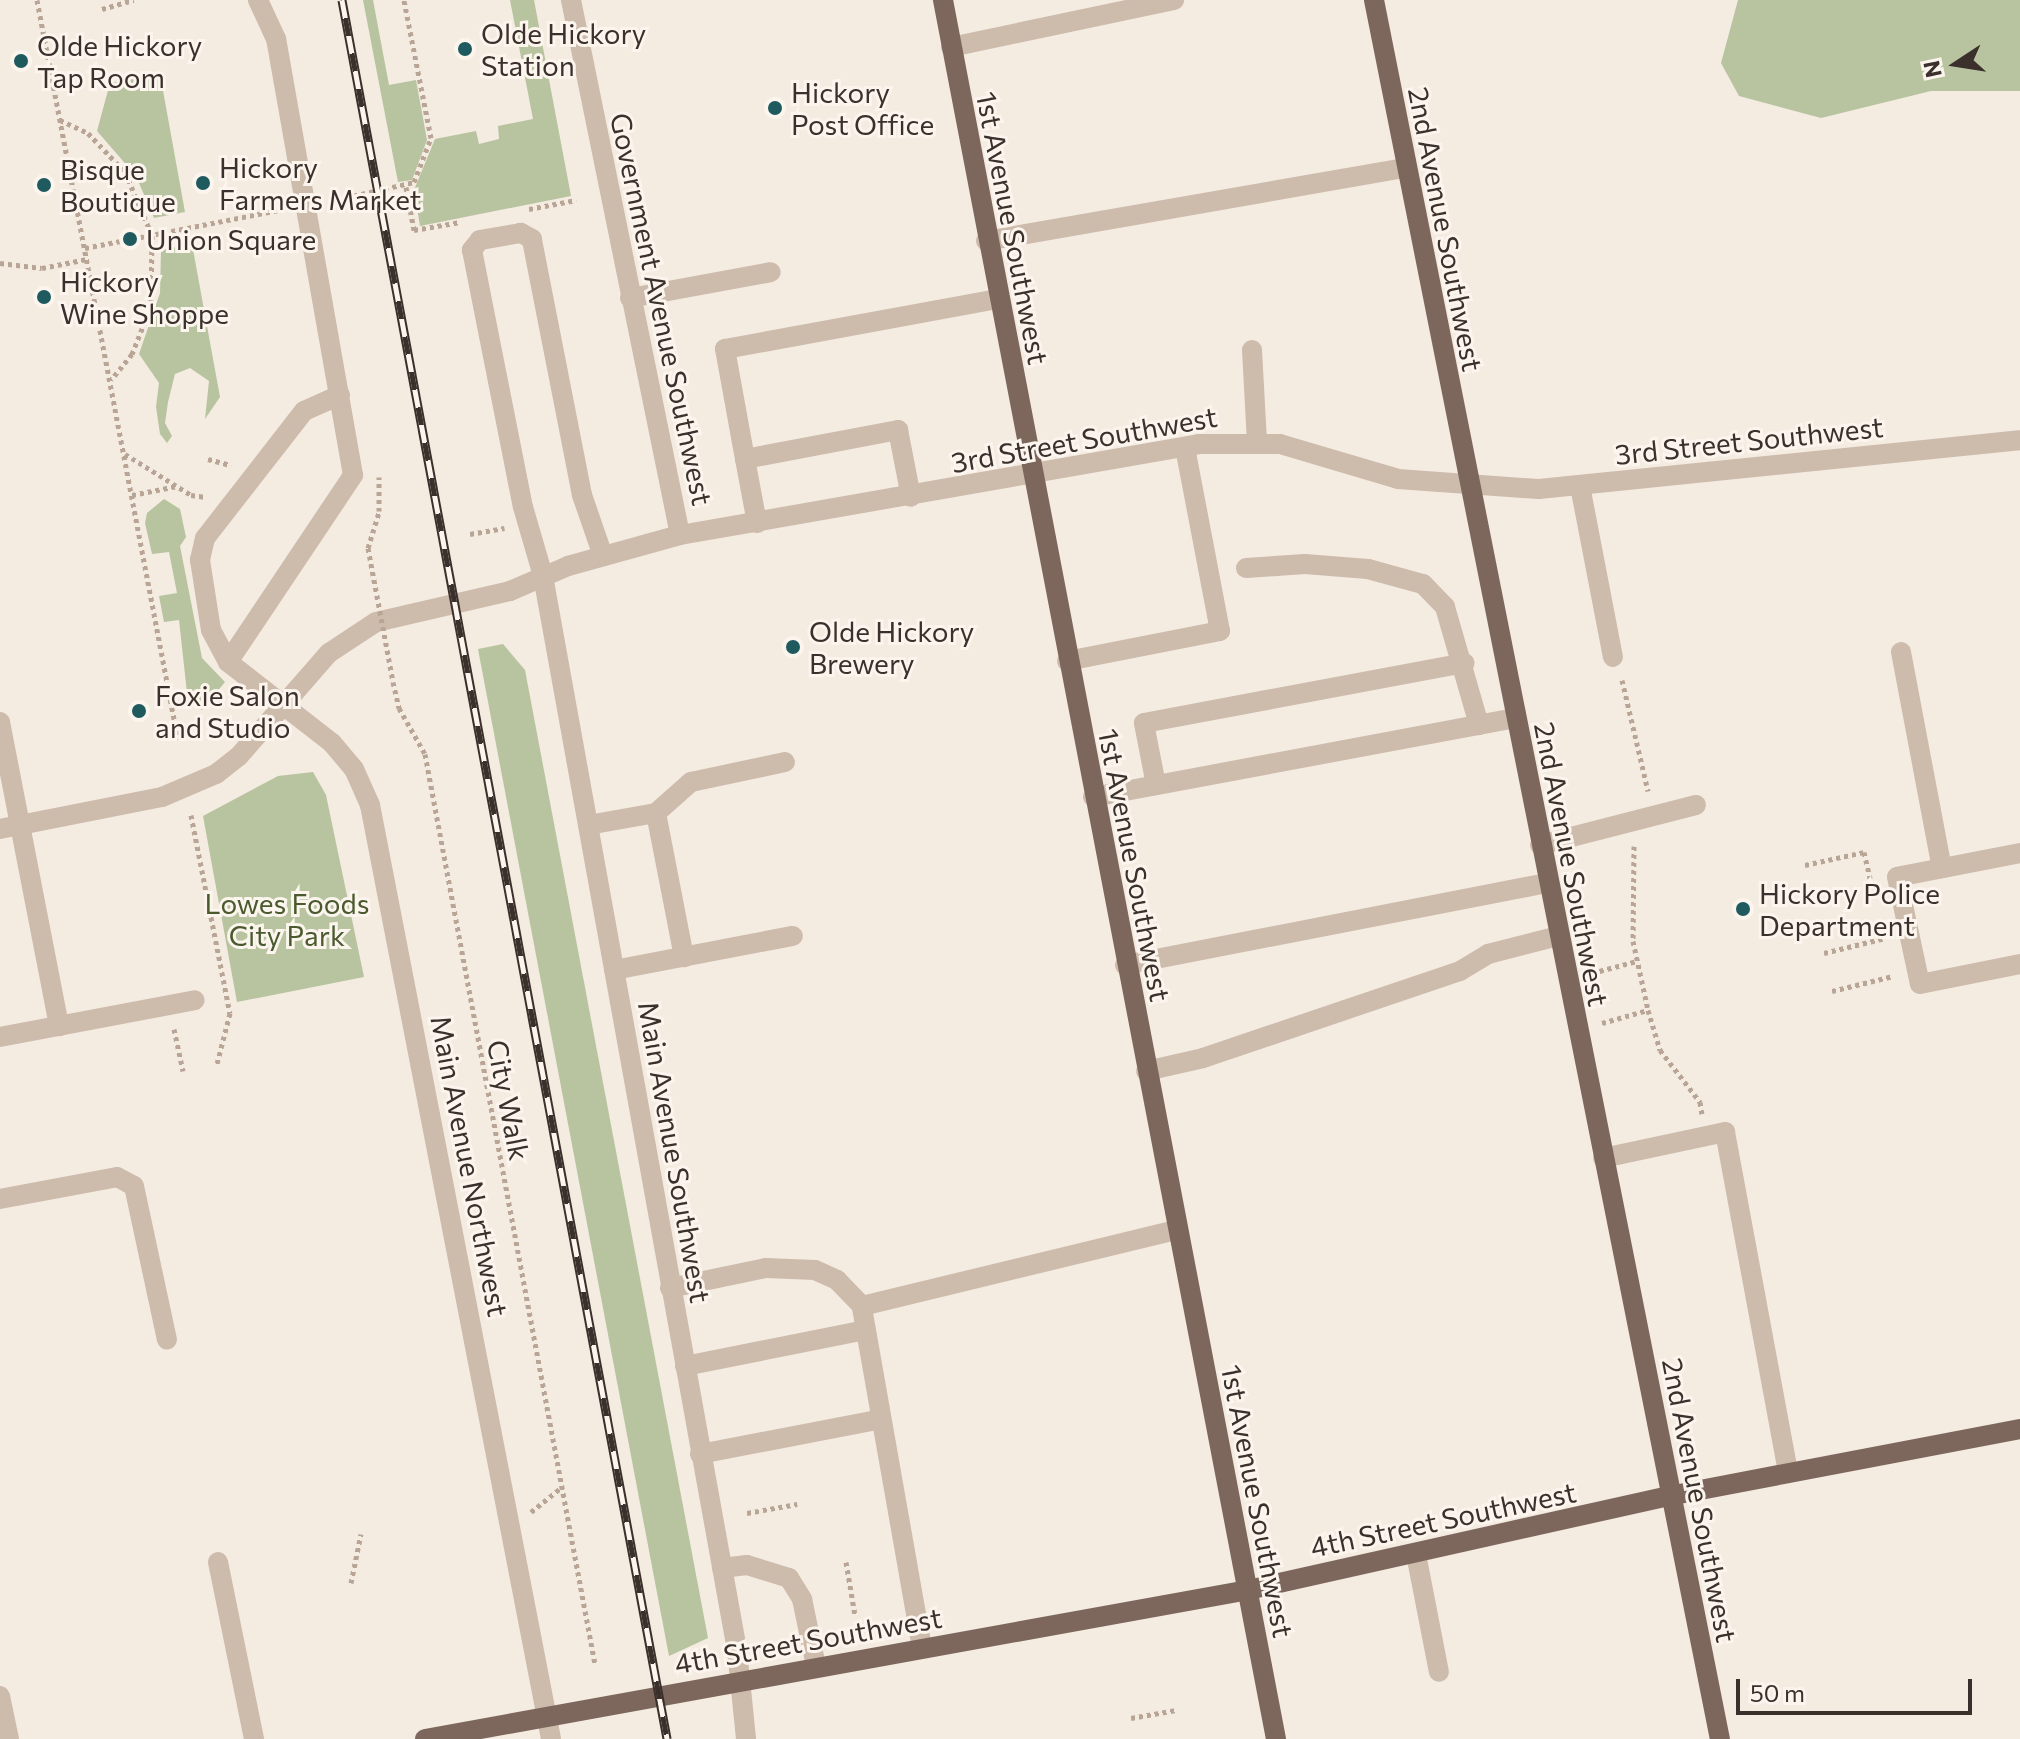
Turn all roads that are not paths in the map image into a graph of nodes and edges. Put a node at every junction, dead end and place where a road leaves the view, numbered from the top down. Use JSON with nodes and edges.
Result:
{"nodes":[{"id":1,"x":258,"y":0,"type":"edge"},
{"id":2,"x":571,"y":0,"type":"edge"},
{"id":3,"x":943,"y":0,"type":"edge"},
{"id":4,"x":1174,"y":0,"type":"edge"},
{"id":5,"x":1374,"y":0,"type":"edge"},
{"id":6,"x":951,"y":47,"type":"junction"},
{"id":7,"x":1406,"y":168,"type":"junction"},
{"id":8,"x":986,"y":241,"type":"junction"},
{"id":9,"x":771,"y":272,"type":"dead end"},
{"id":10,"x":630,"y":298,"type":"junction"},
{"id":11,"x":997,"y":299,"type":"junction"},
{"id":12,"x":1252,"y":350,"type":"dead end"},
{"id":13,"x":340,"y":395,"type":"junction"},
{"id":14,"x":2020,"y":440,"type":"edge"},
{"id":15,"x":1257,"y":442,"type":"junction"},
{"id":16,"x":1185,"y":447,"type":"junction"},
{"id":17,"x":745,"y":459,"type":"junction"},
{"id":18,"x":1032,"y":475,"type":"junction"},
{"id":19,"x":1580,"y":486,"type":"junction"},
{"id":20,"x":1468,"y":487,"type":"junction"},
{"id":21,"x":911,"y":497,"type":"junction"},
{"id":22,"x":757,"y":523,"type":"junction"},
{"id":23,"x":680,"y":535,"type":"junction"},
{"id":24,"x":603,"y":556,"type":"junction"},
{"id":25,"x":1246,"y":568,"type":"dead end"},
{"id":26,"x":543,"y":576,"type":"junction"},
{"id":27,"x":1901,"y":652,"type":"dead end"},
{"id":28,"x":1613,"y":657,"type":"road end"},
{"id":29,"x":1067,"y":661,"type":"junction"},
{"id":30,"x":228,"y":662,"type":"junction"},
{"id":31,"x":1464,"y":663,"type":"junction"},
{"id":32,"x":286,"y":705,"type":"junction"},
{"id":33,"x":1515,"y":718,"type":"junction"},
{"id":34,"x":0,"y":722,"type":"edge"},
{"id":35,"x":1479,"y":725,"type":"junction"},
{"id":36,"x":785,"y":762,"type":"dead end"},
{"id":37,"x":1156,"y":785,"type":"junction"},
{"id":38,"x":1093,"y":797,"type":"junction"},
{"id":39,"x":1696,"y":805,"type":"dead end"},
{"id":40,"x":656,"y":813,"type":"junction"},
{"id":41,"x":588,"y":825,"type":"junction"},
{"id":42,"x":10,"y":827,"type":"edge"},
{"id":43,"x":1540,"y":845,"type":"junction"},
{"id":44,"x":2020,"y":853,"type":"edge"},
{"id":45,"x":1942,"y":868,"type":"junction"},
{"id":46,"x":1548,"y":883,"type":"junction"},
{"id":47,"x":793,"y":936,"type":"dead end"},
{"id":48,"x":1558,"y":936,"type":"junction"},
{"id":49,"x":684,"y":957,"type":"junction"},
{"id":50,"x":2020,"y":964,"type":"edge"},
{"id":51,"x":1125,"y":965,"type":"junction"},
{"id":52,"x":614,"y":970,"type":"junction"},
{"id":53,"x":195,"y":1000,"type":"dead end"},
{"id":54,"x":59,"y":1026,"type":"junction"},
{"id":55,"x":0,"y":1037,"type":"edge"},
{"id":56,"x":1146,"y":1071,"type":"junction"},
{"id":57,"x":1603,"y":1158,"type":"junction"},
{"id":58,"x":0,"y":1199,"type":"edge"},
{"id":59,"x":1176,"y":1230,"type":"junction"},
{"id":60,"x":670,"y":1288,"type":"junction"},
{"id":61,"x":862,"y":1306,"type":"junction"},
{"id":62,"x":865,"y":1330,"type":"junction"},
{"id":63,"x":167,"y":1340,"type":"dead end"},
{"id":64,"x":685,"y":1366,"type":"junction"},
{"id":65,"x":881,"y":1419,"type":"junction"},
{"id":66,"x":2020,"y":1429,"type":"edge"},
{"id":67,"x":700,"y":1454,"type":"junction"},
{"id":68,"x":1788,"y":1473,"type":"junction"},
{"id":69,"x":1674,"y":1495,"type":"junction"},
{"id":70,"x":1416,"y":1554,"type":"junction"},
{"id":71,"x":218,"y":1562,"type":"dead end"},
{"id":72,"x":722,"y":1568,"type":"junction"},
{"id":73,"x":1248,"y":1590,"type":"junction"},
{"id":74,"x":922,"y":1648,"type":"junction"},
{"id":75,"x":816,"y":1666,"type":"junction"},
{"id":76,"x":1439,"y":1672,"type":"dead end"},
{"id":77,"x":740,"y":1680,"type":"junction"},
{"id":78,"x":0,"y":1696,"type":"edge"},
{"id":79,"x":546,"y":1716,"type":"junction"},
{"id":80,"x":9,"y":1739,"type":"edge"},
{"id":81,"x":254,"y":1739,"type":"edge"},
{"id":82,"x":425,"y":1739,"type":"edge"},
{"id":83,"x":551,"y":1739,"type":"edge"},
{"id":84,"x":746,"y":1739,"type":"edge"},
{"id":85,"x":1276,"y":1739,"type":"edge"},
{"id":86,"x":1720,"y":1739,"type":"edge"}],
"edges":[{"from":1,"to":13,"type":"street"},
{"from":2,"to":10,"type":"street","name":"Government Avenue Southwest"},
{"from":3,"to":6,"type":"main road","name":"1st Avenue Southwest"},
{"from":4,"to":6,"type":"street"},
{"from":5,"to":7,"type":"main road","name":"2nd Avenue Southwest"},
{"from":6,"to":8,"type":"main road","name":"1st Avenue Southwest"},
{"from":7,"to":8,"type":"street"},
{"from":7,"to":20,"type":"main road","name":"2nd Avenue Southwest"},
{"from":8,"to":11,"type":"main road","name":"1st Avenue Southwest"},
{"from":9,"to":10,"type":"street"},
{"from":10,"to":23,"type":"street","name":"Government Avenue Southwest"},
{"from":11,"to":17,"type":"street"},
{"from":11,"to":18,"type":"main road","name":"1st Avenue Southwest"},
{"from":12,"to":15,"type":"street"},
{"from":13,"to":30,"type":"street"},
{"from":13,"to":30,"type":"street","name":"Main Avenue Northwest"},
{"from":14,"to":19,"type":"street","name":"3rd Street Southwest"},
{"from":15,"to":16,"type":"street","name":"3rd Street Southwest"},
{"from":15,"to":20,"type":"street","name":"3rd Street Southwest"},
{"from":16,"to":18,"type":"street","name":"3rd Street Southwest"},
{"from":16,"to":29,"type":"street"},
{"from":17,"to":21,"type":"street"},
{"from":17,"to":22,"type":"street"},
{"from":18,"to":21,"type":"street","name":"3rd Street Southwest"},
{"from":18,"to":29,"type":"main road","name":"1st Avenue Southwest"},
{"from":19,"to":20,"type":"street","name":"3rd Street Southwest"},
{"from":19,"to":28,"type":"street"},
{"from":20,"to":33,"type":"main road","name":"2nd Avenue Southwest"},
{"from":21,"to":22,"type":"street","name":"3rd Street Southwest"},
{"from":22,"to":23,"type":"street","name":"3rd Street Southwest"},
{"from":23,"to":24,"type":"street","name":"3rd Street Southwest"},
{"from":24,"to":26,"type":"street","name":"3rd Street Southwest"},
{"from":24,"to":26,"type":"street","name":"Main Avenue Southwest"},
{"from":25,"to":31,"type":"street"},
{"from":26,"to":32,"type":"street","name":"3rd Street Southwest"},
{"from":26,"to":41,"type":"street","name":"Main Avenue Southwest"},
{"from":27,"to":45,"type":"street"},
{"from":29,"to":38,"type":"main road","name":"1st Avenue Southwest"},
{"from":30,"to":32,"type":"street","name":"Main Avenue Northwest"},
{"from":31,"to":35,"type":"street"},
{"from":31,"to":37,"type":"street"},
{"from":32,"to":42,"type":"street","name":"3rd Street Southwest"},
{"from":32,"to":79,"type":"street","name":"Main Avenue Northwest"},
{"from":33,"to":35,"type":"street"},
{"from":33,"to":43,"type":"main road","name":"2nd Avenue Southwest"},
{"from":34,"to":42,"type":"street"},
{"from":35,"to":37,"type":"street"},
{"from":36,"to":40,"type":"street"},
{"from":37,"to":38,"type":"street"},
{"from":38,"to":51,"type":"main road","name":"1st Avenue Southwest"},
{"from":39,"to":43,"type":"street"},
{"from":40,"to":41,"type":"street"},
{"from":40,"to":49,"type":"street"},
{"from":41,"to":52,"type":"street","name":"Main Avenue Southwest"},
{"from":42,"to":54,"type":"street"},
{"from":43,"to":46,"type":"main road","name":"2nd Avenue Southwest"},
{"from":44,"to":45,"type":"street"},
{"from":45,"to":50,"type":"street"},
{"from":46,"to":48,"type":"main road","name":"2nd Avenue Southwest"},
{"from":46,"to":51,"type":"street"},
{"from":47,"to":49,"type":"street"},
{"from":48,"to":56,"type":"street"},
{"from":48,"to":57,"type":"main road","name":"2nd Avenue Southwest"},
{"from":49,"to":52,"type":"street"},
{"from":51,"to":56,"type":"main road","name":"1st Avenue Southwest"},
{"from":52,"to":60,"type":"street","name":"Main Avenue Southwest"},
{"from":53,"to":54,"type":"street"},
{"from":54,"to":55,"type":"street"},
{"from":56,"to":59,"type":"main road","name":"1st Avenue Southwest"},
{"from":57,"to":68,"type":"street"},
{"from":57,"to":69,"type":"main road","name":"2nd Avenue Southwest"},
{"from":58,"to":63,"type":"street"},
{"from":59,"to":61,"type":"street"},
{"from":59,"to":73,"type":"main road","name":"1st Avenue Southwest"},
{"from":60,"to":61,"type":"street"},
{"from":60,"to":64,"type":"street","name":"Main Avenue Southwest"},
{"from":61,"to":62,"type":"street"},
{"from":62,"to":64,"type":"street"},
{"from":62,"to":65,"type":"street"},
{"from":64,"to":67,"type":"street","name":"Main Avenue Southwest"},
{"from":65,"to":67,"type":"street"},
{"from":65,"to":74,"type":"street"},
{"from":66,"to":68,"type":"main road","name":"4th Street Southwest"},
{"from":67,"to":72,"type":"street","name":"Main Avenue Southwest"},
{"from":68,"to":69,"type":"main road","name":"4th Street Southwest"},
{"from":69,"to":70,"type":"main road","name":"4th Street Southwest"},
{"from":69,"to":86,"type":"main road","name":"2nd Avenue Southwest"},
{"from":70,"to":73,"type":"main road","name":"4th Street Southwest"},
{"from":70,"to":76,"type":"street"},
{"from":71,"to":81,"type":"street"},
{"from":72,"to":75,"type":"street"},
{"from":72,"to":77,"type":"street","name":"Main Avenue Southwest"},
{"from":73,"to":74,"type":"main road","name":"4th Street Southwest"},
{"from":73,"to":85,"type":"main road","name":"1st Avenue Southwest"},
{"from":74,"to":75,"type":"main road","name":"4th Street Southwest"},
{"from":75,"to":77,"type":"main road","name":"4th Street Southwest"},
{"from":77,"to":79,"type":"main road","name":"4th Street Southwest"},
{"from":77,"to":84,"type":"street","name":"Main Avenue Southwest"},
{"from":78,"to":80,"type":"street"},
{"from":79,"to":82,"type":"main road","name":"4th Street Southwest"},
{"from":79,"to":83,"type":"street","name":"Main Avenue Northwest"}]}
